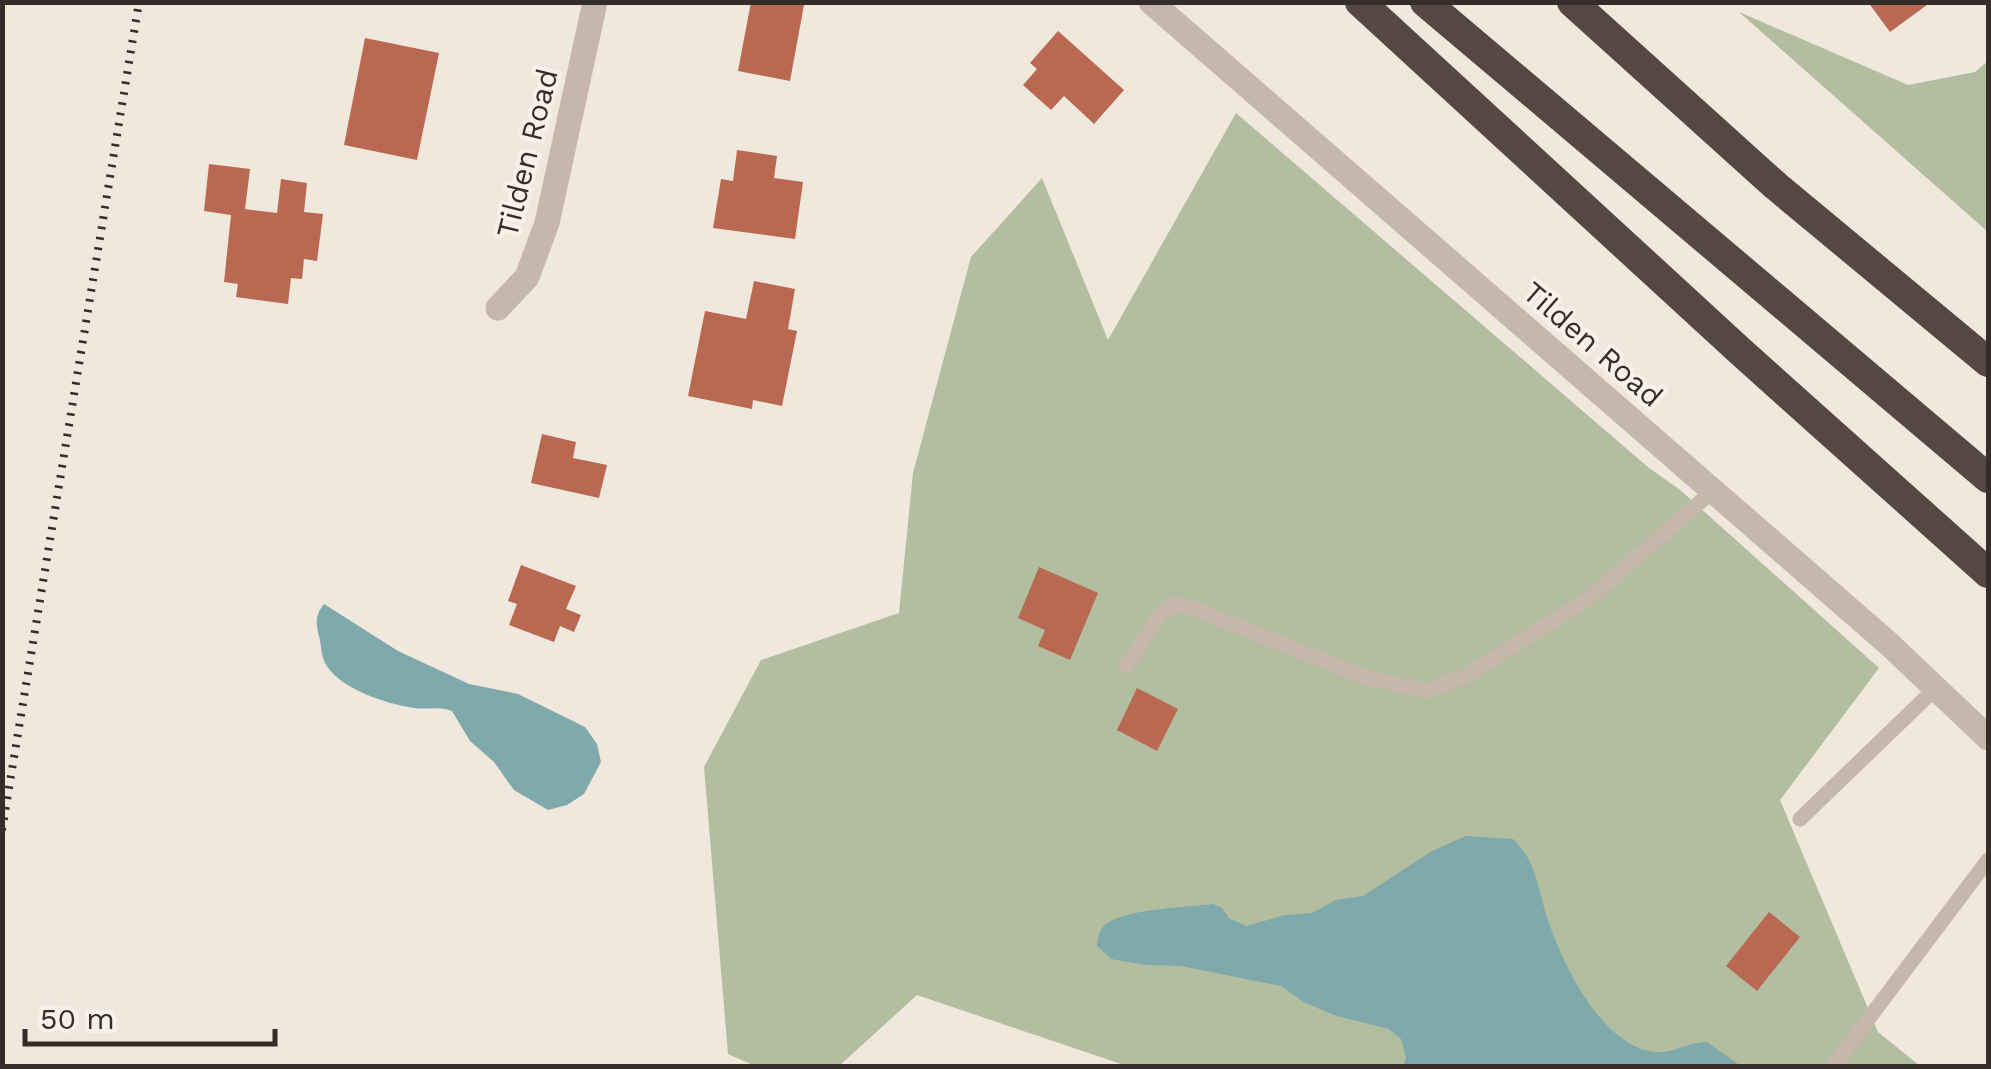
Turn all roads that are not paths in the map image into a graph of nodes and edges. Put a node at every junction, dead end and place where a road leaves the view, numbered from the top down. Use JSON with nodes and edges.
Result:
{"nodes":[{"id":1,"x":594,"y":2,"type":"edge"},
{"id":2,"x":1151,"y":2,"type":"edge"},
{"id":3,"x":1360,"y":2,"type":"edge"},
{"id":4,"x":1426,"y":2,"type":"edge"},
{"id":5,"x":1572,"y":2,"type":"edge"},
{"id":6,"x":498,"y":308,"type":"dead end"},
{"id":7,"x":1988,"y":362,"type":"edge"},
{"id":8,"x":1988,"y":478,"type":"edge"},
{"id":9,"x":1713,"y":491,"type":"junction"},
{"id":10,"x":1988,"y":572,"type":"edge"},
{"id":11,"x":1126,"y":666,"type":"dead end"},
{"id":12,"x":1938,"y":687,"type":"junction"},
{"id":13,"x":1988,"y":738,"type":"edge"},
{"id":14,"x":1800,"y":819,"type":"dead end"},
{"id":15,"x":1988,"y":860,"type":"edge"},
{"id":16,"x":1834,"y":1066,"type":"edge"}],
"edges":[{"from":1,"to":6,"type":"street","name":"Tilden Road"},
{"from":2,"to":9,"type":"street","name":"Tilden Road"},
{"from":3,"to":10,"type":"highway"},
{"from":4,"to":8,"type":"highway"},
{"from":5,"to":7,"type":"highway"},
{"from":9,"to":11,"type":"lane"},
{"from":9,"to":12,"type":"street","name":"Tilden Road"},
{"from":12,"to":13,"type":"street","name":"Tilden Road"},
{"from":12,"to":14,"type":"lane"},
{"from":15,"to":16,"type":"lane"}]}
